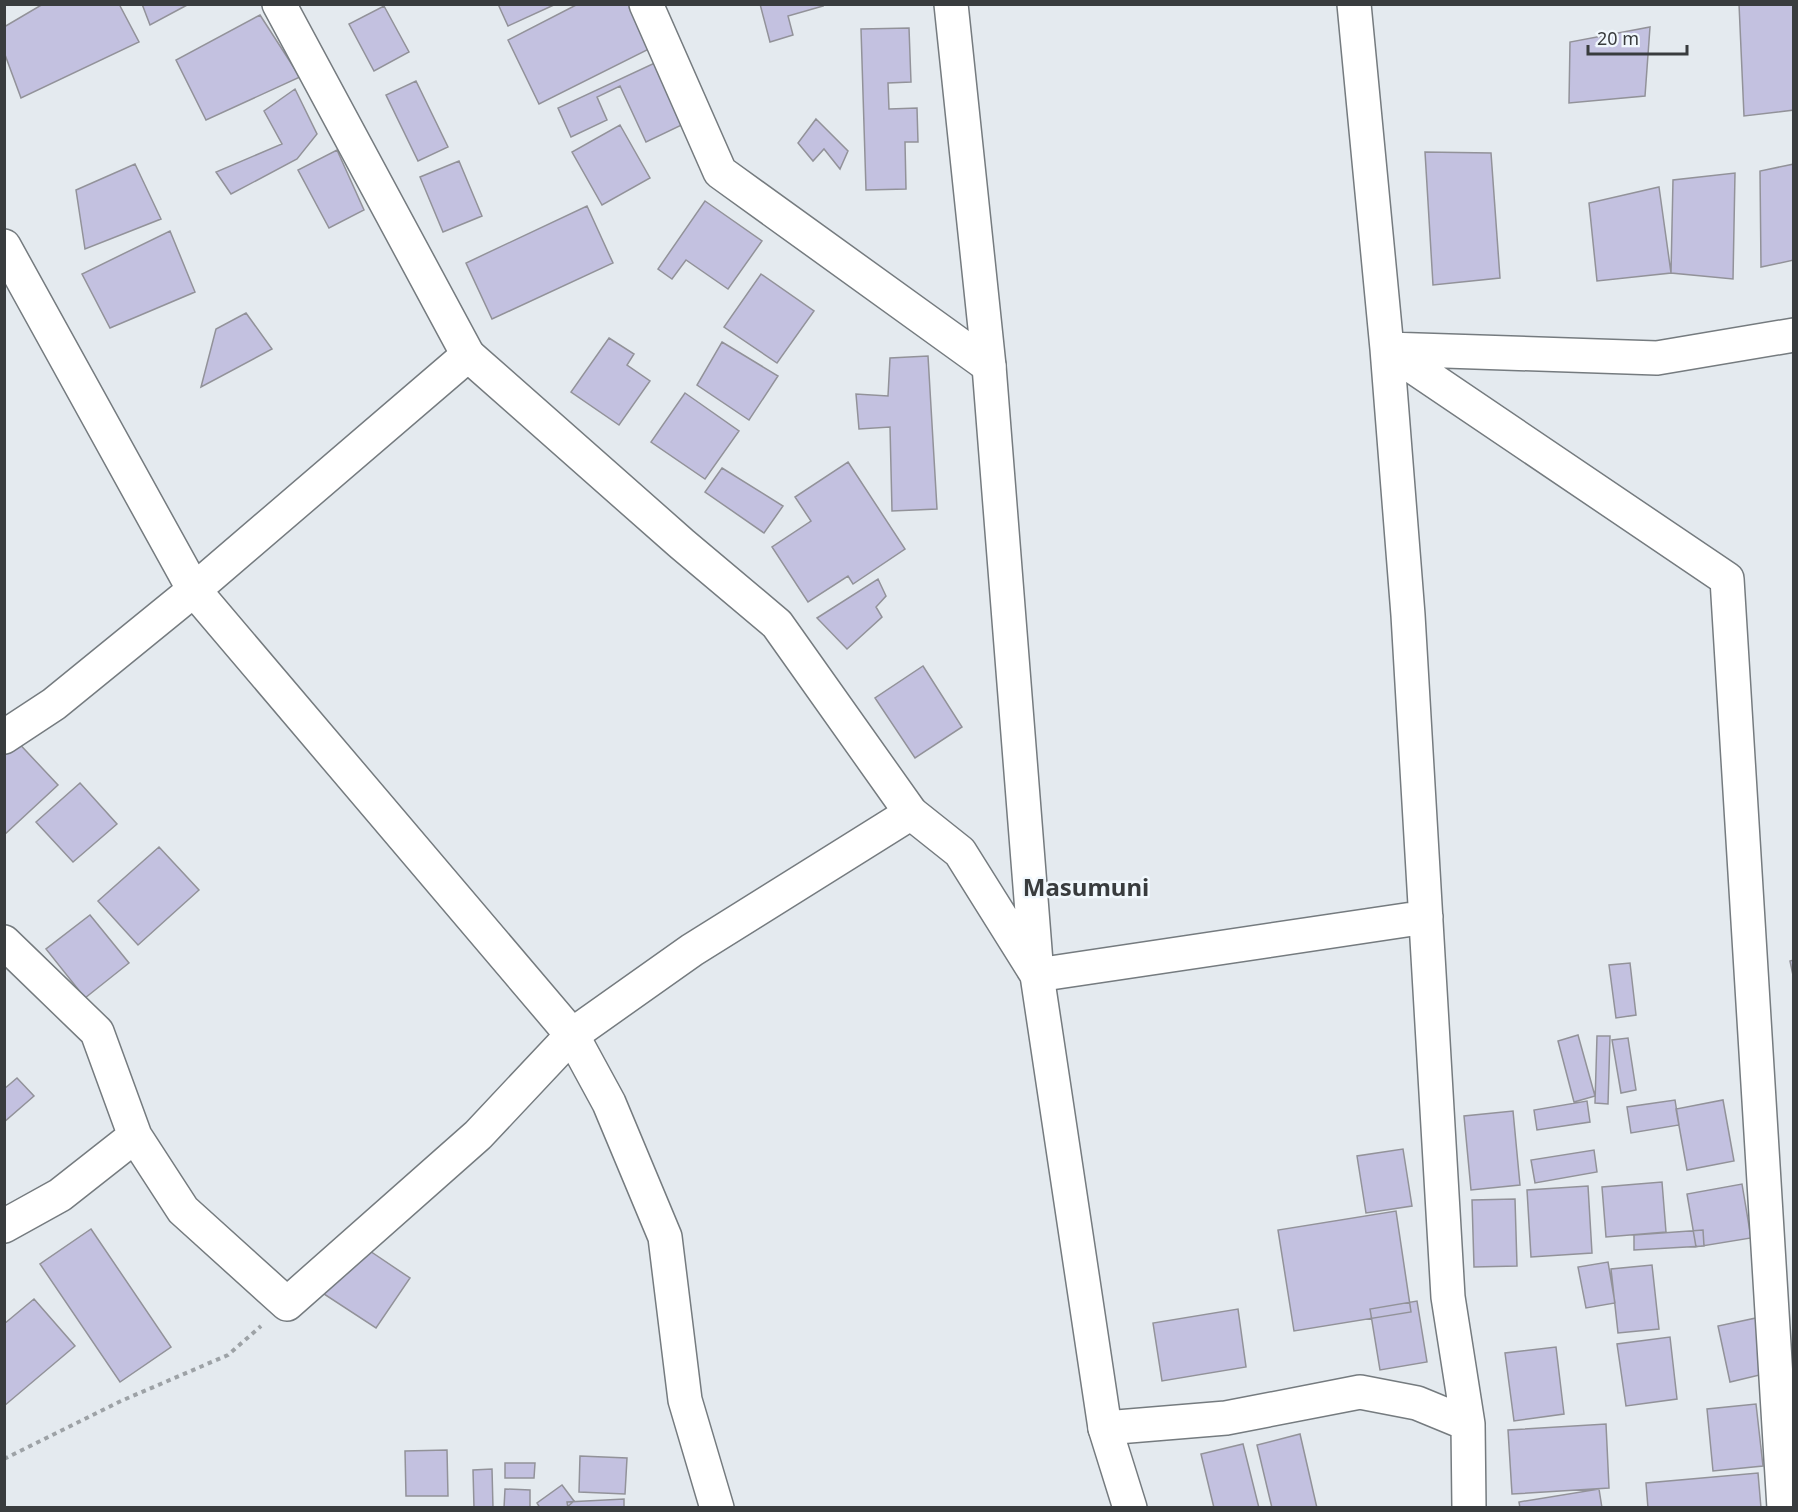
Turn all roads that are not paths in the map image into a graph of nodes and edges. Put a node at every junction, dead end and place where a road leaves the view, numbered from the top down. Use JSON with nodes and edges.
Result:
{"nodes":[{"id":1,"x":279,"y":4,"type":"edge"},
{"id":2,"x":646,"y":4,"type":"edge"},
{"id":3,"x":951,"y":4,"type":"edge"},
{"id":4,"x":1356,"y":5,"type":"edge"},
{"id":5,"x":4,"y":246,"type":"edge"},
{"id":6,"x":1794,"y":335,"type":"edge"},
{"id":7,"x":1387,"y":349,"type":"junction"},
{"id":8,"x":468,"y":355,"type":"junction"},
{"id":9,"x":989,"y":366,"type":"junction"},
{"id":10,"x":194,"y":590,"type":"junction"},
{"id":11,"x":4,"y":737,"type":"edge"},
{"id":12,"x":911,"y":813,"type":"junction"},
{"id":13,"x":1426,"y":917,"type":"junction"},
{"id":14,"x":4,"y":942,"type":"edge"},
{"id":15,"x":1037,"y":975,"type":"junction"},
{"id":16,"x":573,"y":1035,"type":"junction"},
{"id":17,"x":135,"y":1136,"type":"junction"},
{"id":18,"x":4,"y":1226,"type":"edge"},
{"id":19,"x":1468,"y":1424,"type":"junction"},
{"id":20,"x":1105,"y":1428,"type":"junction"},
{"id":21,"x":717,"y":1508,"type":"edge"},
{"id":22,"x":1130,"y":1508,"type":"edge"},
{"id":23,"x":1468,"y":1508,"type":"edge"},
{"id":24,"x":1784,"y":1508,"type":"edge"}],
"edges":[{"from":1,"to":8,"type":"street"},
{"from":2,"to":9,"type":"street"},
{"from":3,"to":9,"type":"street"},
{"from":4,"to":7,"type":"street"},
{"from":5,"to":10,"type":"street"},
{"from":6,"to":7,"type":"street"},
{"from":7,"to":13,"type":"street"},
{"from":7,"to":24,"type":"street"},
{"from":8,"to":10,"type":"street"},
{"from":8,"to":12,"type":"street"},
{"from":9,"to":15,"type":"street"},
{"from":10,"to":11,"type":"street"},
{"from":10,"to":16,"type":"street"},
{"from":12,"to":15,"type":"street"},
{"from":12,"to":16,"type":"street"},
{"from":13,"to":15,"type":"street"},
{"from":13,"to":19,"type":"street"},
{"from":14,"to":17,"type":"street"},
{"from":15,"to":20,"type":"street"},
{"from":16,"to":17,"type":"street"},
{"from":16,"to":21,"type":"street"},
{"from":17,"to":18,"type":"street"},
{"from":19,"to":20,"type":"street"},
{"from":19,"to":23,"type":"street"},
{"from":20,"to":22,"type":"street"}]}
